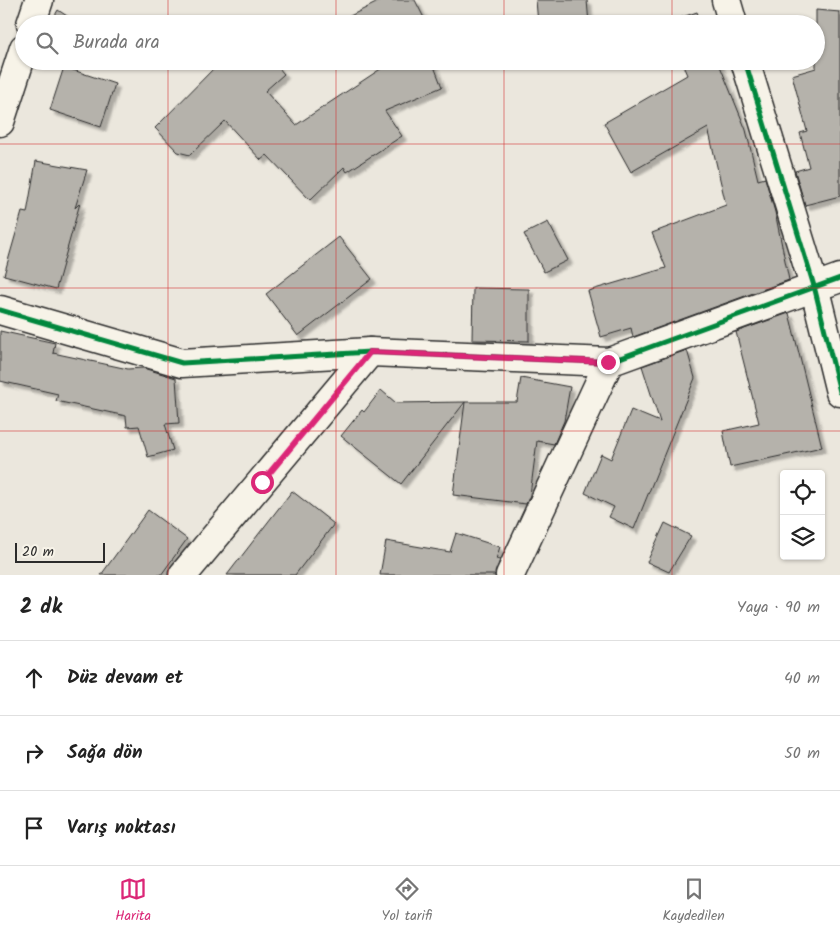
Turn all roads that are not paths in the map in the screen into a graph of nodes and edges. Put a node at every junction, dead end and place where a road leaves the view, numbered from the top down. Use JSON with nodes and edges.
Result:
{"nodes":[{"id":1,"x":39,"y":0,"type":"edge"},
{"id":2,"x":726,"y":0,"type":"edge"},
{"id":3,"x":34,"y":15,"type":"edge"},
{"id":4,"x":730,"y":15,"type":"edge"},
{"id":5,"x":17,"y":70,"type":"edge"},
{"id":6,"x":748,"y":70,"type":"edge"},
{"id":7,"x":0,"y":122,"type":"edge"},
{"id":8,"x":840,"y":278,"type":"edge"},
{"id":9,"x":814,"y":286,"type":"junction"},
{"id":10,"x":0,"y":310,"type":"edge"},
{"id":11,"x":370,"y":352,"type":"junction"},
{"id":12,"x":608,"y":362,"type":"junction"},
{"id":13,"x":840,"y":392,"type":"edge"},
{"id":14,"x":183,"y":575,"type":"edge"},
{"id":15,"x":510,"y":575,"type":"edge"}],
"edges":[{"from":1,"to":3,"type":"street"},
{"from":2,"to":4,"type":"street"},
{"from":5,"to":7,"type":"street"},
{"from":6,"to":9,"type":"street"},
{"from":8,"to":9,"type":"street"},
{"from":9,"to":12,"type":"street"},
{"from":9,"to":13,"type":"street"},
{"from":10,"to":11,"type":"street"},
{"from":11,"to":12,"type":"street"},
{"from":11,"to":14,"type":"street"},
{"from":12,"to":15,"type":"street"}]}
